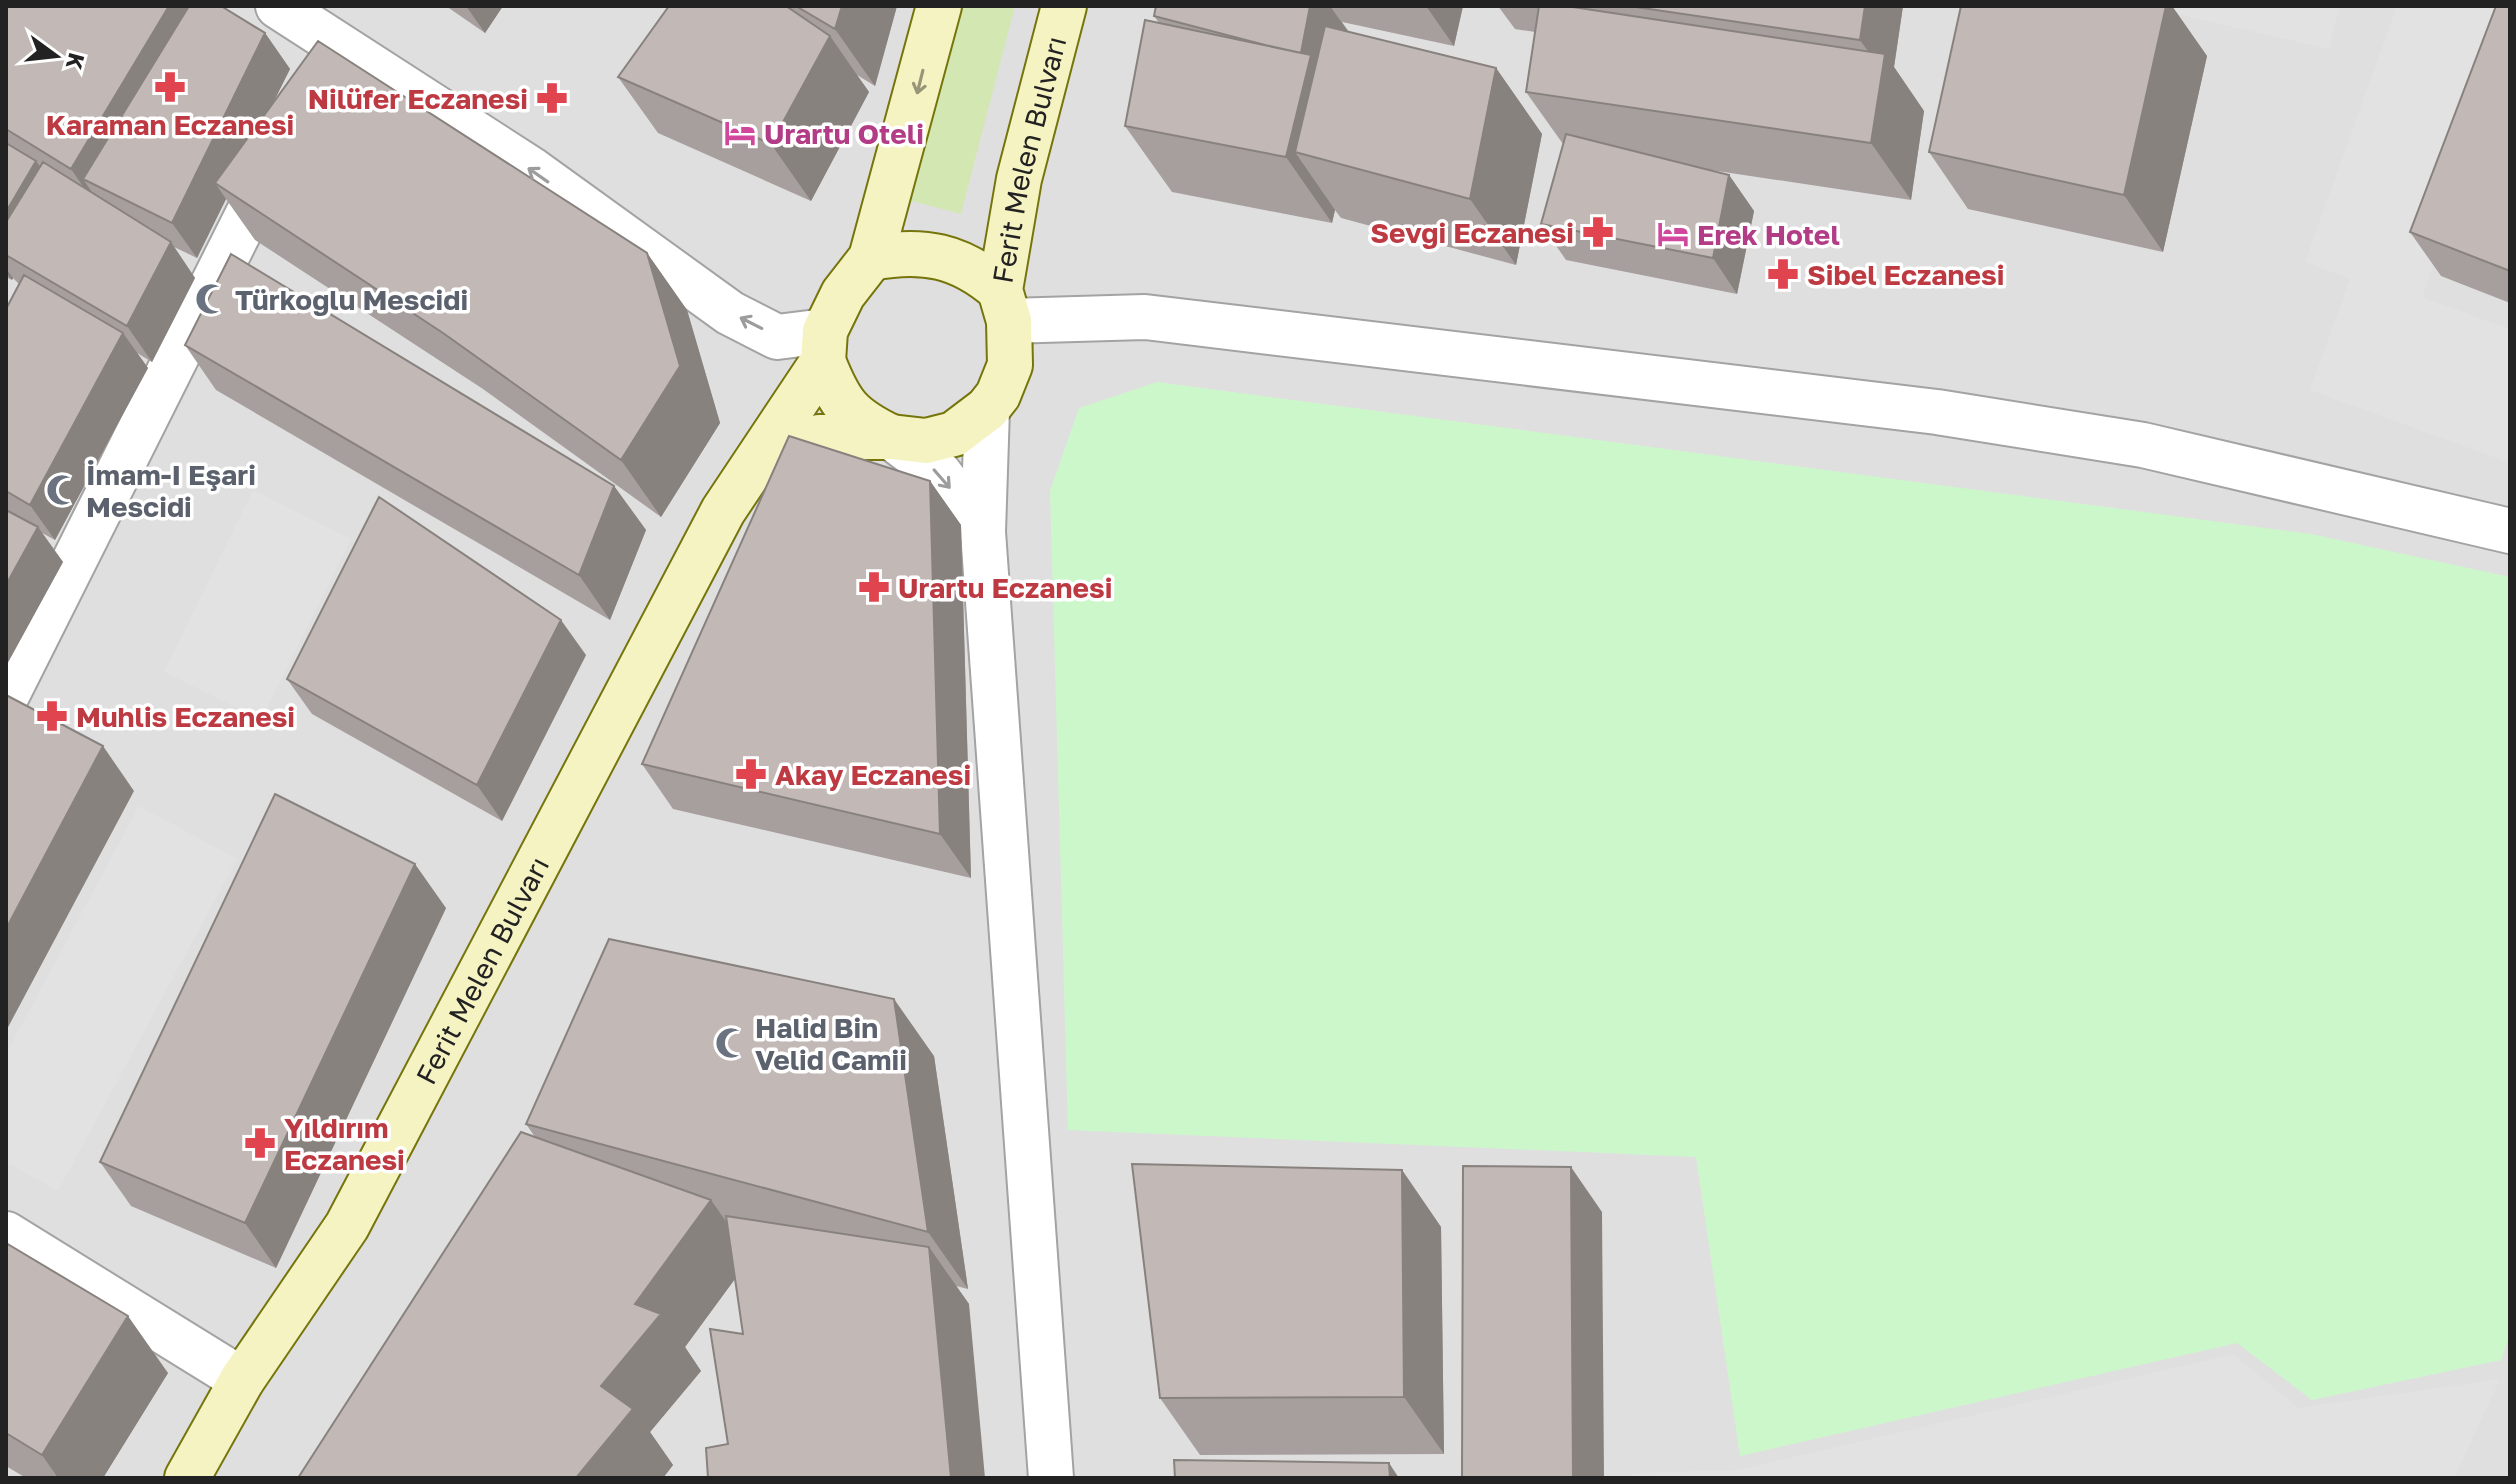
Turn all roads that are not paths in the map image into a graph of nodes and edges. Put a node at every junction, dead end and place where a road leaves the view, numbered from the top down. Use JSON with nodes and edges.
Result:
{"nodes":[{"id":1,"x":278,"y":6,"type":"edge"},
{"id":2,"x":939,"y":6,"type":"edge"},
{"id":3,"x":1064,"y":6,"type":"edge"},
{"id":4,"x":335,"y":43,"type":"junction"},
{"id":5,"x":314,"y":84,"type":"edge"},
{"id":6,"x":286,"y":139,"type":"edge"},
{"id":7,"x":871,"y":258,"type":"junction"},
{"id":8,"x":1004,"y":305,"type":"junction"},
{"id":9,"x":824,"y":346,"type":"junction"},
{"id":10,"x":987,"y":409,"type":"junction"},
{"id":11,"x":891,"y":437,"type":"junction"},
{"id":12,"x":763,"y":454,"type":"junction"},
{"id":13,"x":2510,"y":531,"type":"edge"},
{"id":14,"x":983,"y":532,"type":"junction"},
{"id":15,"x":6,"y":697,"type":"edge"},
{"id":16,"x":6,"y":1234,"type":"edge"},
{"id":17,"x":242,"y":1380,"type":"junction"},
{"id":18,"x":187,"y":1478,"type":"edge"},
{"id":19,"x":1051,"y":1478,"type":"edge"}],
"edges":[{"from":1,"to":4,"type":"street"},
{"from":2,"to":7,"type":"main road","name":"Ferit Melen Bulvarı","one_way":true},
{"from":3,"to":8,"type":"main road","name":"Ferit Melen Bulvarı"},
{"from":4,"to":5,"type":"street"},
{"from":9,"to":4,"type":"street","one_way":true},
{"from":6,"to":15,"type":"street"},
{"from":7,"to":8,"type":"main road"},
{"from":7,"to":9,"type":"main road","name":"Ferit Melen Bulvarı"},
{"from":8,"to":10,"type":"main road","name":"Ferit Melen Bulvarı"},
{"from":8,"to":13,"type":"street"},
{"from":9,"to":11,"type":"main road"},
{"from":9,"to":12,"type":"main road","name":"Ferit Melen Bulvarı"},
{"from":10,"to":11,"type":"main road","name":"Ferit Melen Bulvarı"},
{"from":10,"to":14,"type":"street"},
{"from":11,"to":12,"type":"main road","name":"Ferit Melen Bulvarı"},
{"from":11,"to":14,"type":"street","one_way":true},
{"from":12,"to":17,"type":"main road","name":"Ferit Melen Bulvarı"},
{"from":14,"to":19,"type":"street"},
{"from":16,"to":17,"type":"street"},
{"from":17,"to":18,"type":"main road","name":"Ferit Melen Bulvarı"}]}
